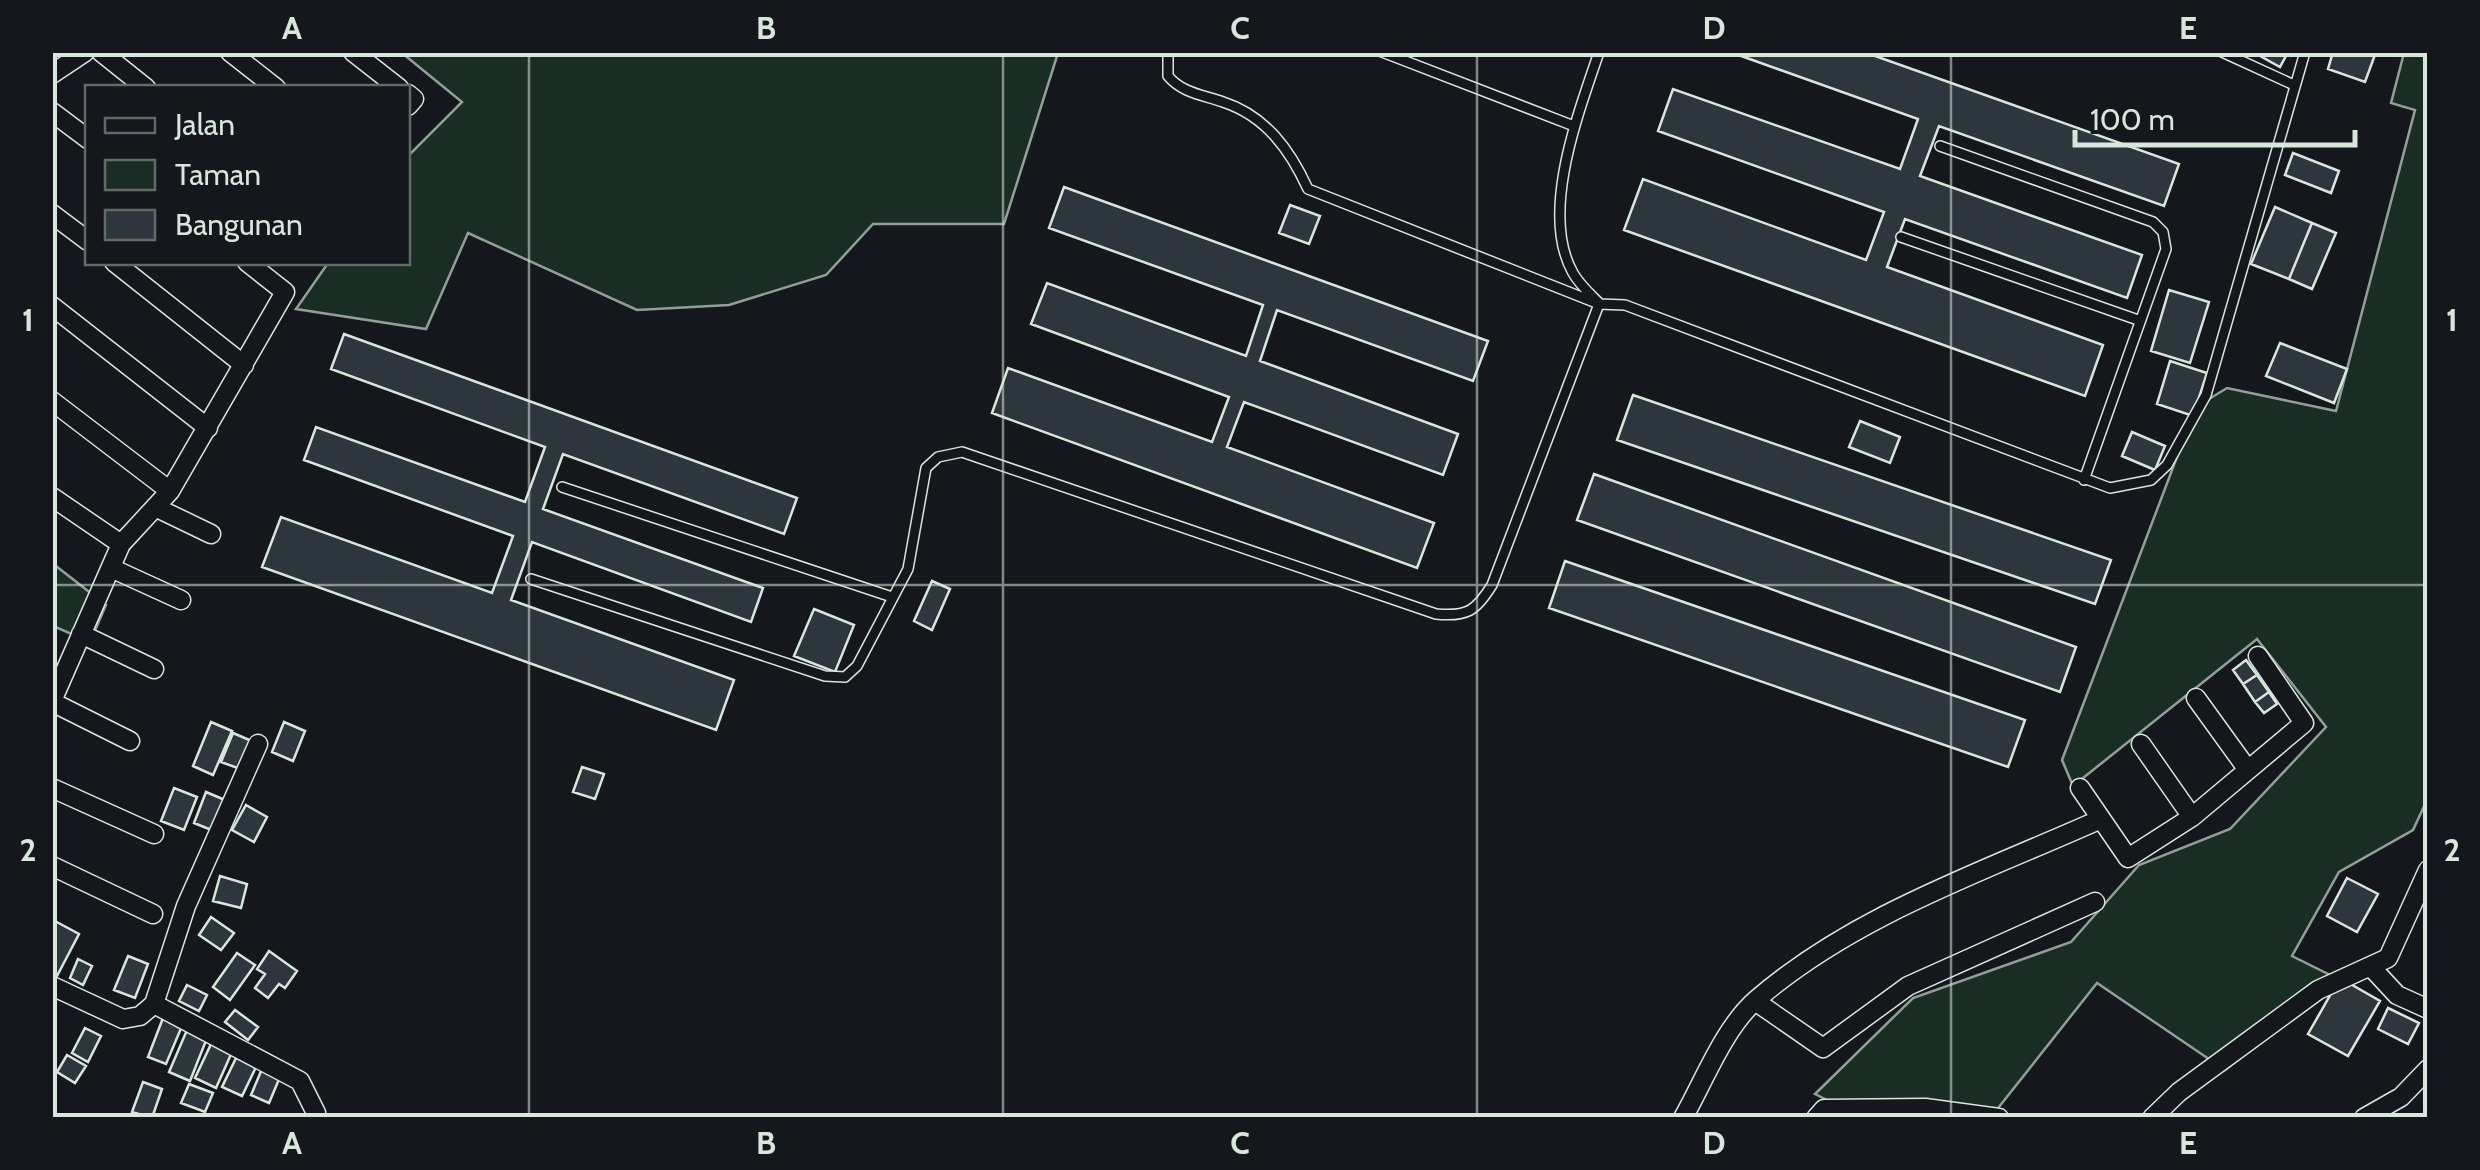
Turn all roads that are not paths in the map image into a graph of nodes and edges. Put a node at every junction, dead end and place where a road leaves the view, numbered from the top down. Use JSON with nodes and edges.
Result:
{"nodes":[{"id":1,"x":85,"y":52,"type":"edge"},
{"id":2,"x":101,"y":52,"type":"edge"},
{"id":3,"x":230,"y":52,"type":"edge"},
{"id":4,"x":353,"y":52,"type":"edge"},
{"id":5,"x":1168,"y":52,"type":"edge"},
{"id":6,"x":1382,"y":52,"type":"edge"},
{"id":7,"x":1599,"y":52,"type":"edge"},
{"id":8,"x":2222,"y":52,"type":"edge"},
{"id":9,"x":2304,"y":52,"type":"edge"},
{"id":10,"x":52,"y":74,"type":"edge"},
{"id":11,"x":142,"y":85,"type":"edge"},
{"id":12,"x":272,"y":85,"type":"edge"},
{"id":13,"x":395,"y":85,"type":"edge"},
{"id":14,"x":2294,"y":85,"type":"junction"},
{"id":15,"x":52,"y":112,"type":"edge"},
{"id":16,"x":1574,"y":126,"type":"junction"},
{"id":17,"x":85,"y":138,"type":"edge"},
{"id":18,"x":1940,"y":146,"type":"dead end"},
{"id":19,"x":52,"y":214,"type":"edge"},
{"id":20,"x":1901,"y":236,"type":"dead end"},
{"id":21,"x":85,"y":239,"type":"edge"},
{"id":22,"x":118,"y":265,"type":"edge"},
{"id":23,"x":251,"y":265,"type":"edge"},
{"id":24,"x":1599,"y":304,"type":"junction"},
{"id":25,"x":52,"y":306,"type":"edge"},
{"id":26,"x":2138,"y":320,"type":"junction"},
{"id":27,"x":244,"y":365,"type":"junction"},
{"id":28,"x":52,"y":400,"type":"edge"},
{"id":29,"x":208,"y":428,"type":"junction"},
{"id":30,"x":2084,"y":480,"type":"junction"},
{"id":31,"x":562,"y":487,"type":"dead end"},
{"id":32,"x":170,"y":491,"type":"junction"},
{"id":33,"x":52,"y":498,"type":"edge"},
{"id":34,"x":155,"y":508,"type":"junction"},
{"id":35,"x":211,"y":534,"type":"dead end"},
{"id":36,"x":121,"y":544,"type":"junction"},
{"id":37,"x":110,"y":568,"type":"junction"},
{"id":38,"x":531,"y":579,"type":"dead end"},
{"id":39,"x":892,"y":597,"type":"junction"},
{"id":40,"x":181,"y":600,"type":"dead end"},
{"id":41,"x":81,"y":634,"type":"junction"},
{"id":42,"x":2258,"y":656,"type":"dead end"},
{"id":43,"x":154,"y":669,"type":"dead end"},
{"id":44,"x":2196,"y":698,"type":"dead end"},
{"id":45,"x":52,"y":701,"type":"edge"},
{"id":46,"x":130,"y":741,"type":"dead end"},
{"id":47,"x":258,"y":744,"type":"dead end"},
{"id":48,"x":2141,"y":744,"type":"dead end"},
{"id":49,"x":2248,"y":770,"type":"junction"},
{"id":50,"x":52,"y":788,"type":"edge"},
{"id":51,"x":2080,"y":788,"type":"dead end"},
{"id":52,"x":2192,"y":817,"type":"junction"},
{"id":53,"x":2101,"y":819,"type":"junction"},
{"id":54,"x":154,"y":834,"type":"dead end"},
{"id":55,"x":52,"y":866,"type":"edge"},
{"id":56,"x":2428,"y":870,"type":"edge"},
{"id":57,"x":2095,"y":902,"type":"dead end"},
{"id":58,"x":154,"y":914,"type":"dead end"},
{"id":59,"x":2372,"y":968,"type":"junction"},
{"id":60,"x":52,"y":986,"type":"edge"},
{"id":61,"x":1755,"y":1001,"type":"junction"},
{"id":62,"x":154,"y":1004,"type":"junction"},
{"id":63,"x":2428,"y":1009,"type":"edge"},
{"id":64,"x":2428,"y":1069,"type":"edge"},
{"id":65,"x":314,"y":1118,"type":"edge"},
{"id":66,"x":1683,"y":1118,"type":"edge"},
{"id":67,"x":1816,"y":1118,"type":"edge"},
{"id":68,"x":1999,"y":1118,"type":"edge"},
{"id":69,"x":2152,"y":1118,"type":"edge"},
{"id":70,"x":2364,"y":1118,"type":"edge"}],
"edges":[{"from":1,"to":10,"type":"street"},
{"from":2,"to":11,"type":"street"},
{"from":3,"to":12,"type":"street"},
{"from":4,"to":13,"type":"street"},
{"from":5,"to":24,"type":"lane"},
{"from":6,"to":16,"type":"lane"},
{"from":7,"to":16,"type":"lane"},
{"from":8,"to":14,"type":"lane"},
{"from":9,"to":14,"type":"lane"},
{"from":14,"to":30,"type":"lane"},
{"from":15,"to":17,"type":"street"},
{"from":16,"to":24,"type":"lane"},
{"from":18,"to":26,"type":"lane"},
{"from":19,"to":21,"type":"street"},
{"from":20,"to":26,"type":"lane"},
{"from":22,"to":27,"type":"street"},
{"from":23,"to":27,"type":"street"},
{"from":24,"to":30,"type":"lane"},
{"from":24,"to":39,"type":"lane"},
{"from":25,"to":29,"type":"street"},
{"from":26,"to":30,"type":"lane"},
{"from":27,"to":29,"type":"street"},
{"from":28,"to":32,"type":"street"},
{"from":29,"to":32,"type":"street"},
{"from":31,"to":39,"type":"lane"},
{"from":32,"to":34,"type":"street"},
{"from":33,"to":36,"type":"street"},
{"from":34,"to":35,"type":"street"},
{"from":34,"to":36,"type":"street"},
{"from":36,"to":37,"type":"street"},
{"from":37,"to":40,"type":"street"},
{"from":37,"to":41,"type":"street"},
{"from":38,"to":39,"type":"lane"},
{"from":41,"to":43,"type":"street"},
{"from":41,"to":45,"type":"street"},
{"from":42,"to":49,"type":"street"},
{"from":44,"to":49,"type":"street"},
{"from":45,"to":46,"type":"street"},
{"from":47,"to":62,"type":"street"},
{"from":48,"to":52,"type":"street"},
{"from":49,"to":52,"type":"street"},
{"from":50,"to":54,"type":"street"},
{"from":51,"to":53,"type":"street"},
{"from":52,"to":53,"type":"street"},
{"from":53,"to":61,"type":"street"},
{"from":55,"to":58,"type":"street"},
{"from":56,"to":59,"type":"street"},
{"from":57,"to":61,"type":"street"},
{"from":59,"to":63,"type":"street"},
{"from":59,"to":69,"type":"street"},
{"from":60,"to":62,"type":"street"},
{"from":61,"to":66,"type":"street"},
{"from":62,"to":65,"type":"street"},
{"from":64,"to":70,"type":"street"},
{"from":67,"to":68,"type":"street"}]}
